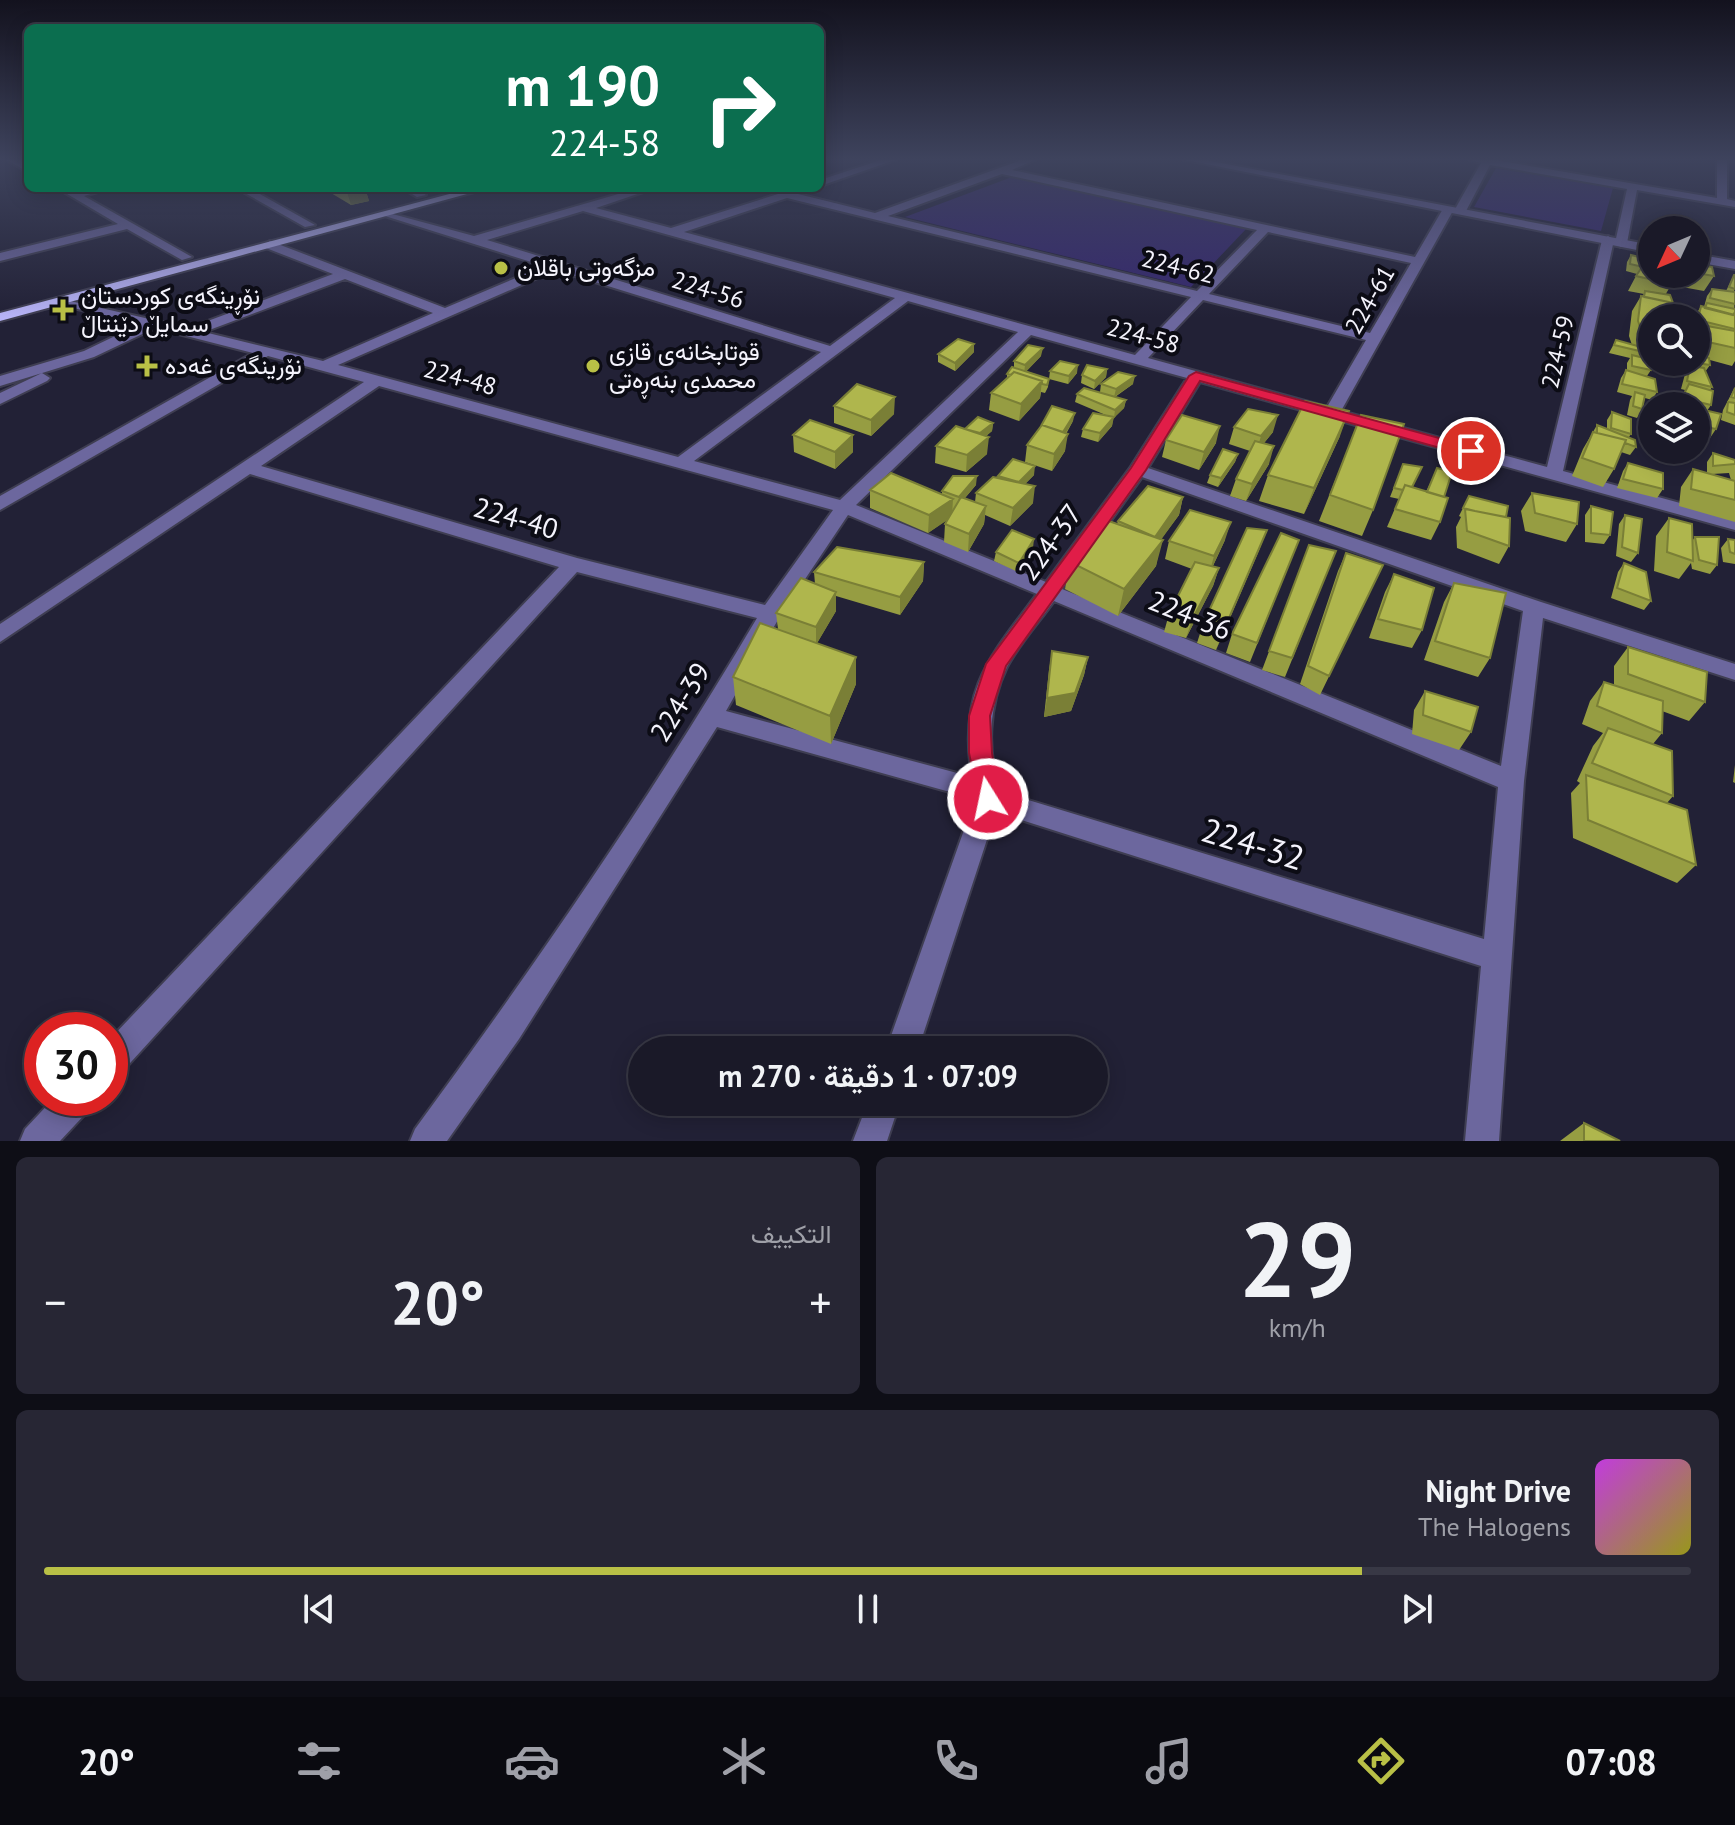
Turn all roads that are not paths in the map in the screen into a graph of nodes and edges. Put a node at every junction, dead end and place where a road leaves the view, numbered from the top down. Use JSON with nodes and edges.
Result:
{"nodes":[{"id":1,"x":106,"y":212,"type":"edge"},
{"id":2,"x":286,"y":212,"type":"edge"},
{"id":3,"x":357,"y":212,"type":"edge"},
{"id":4,"x":395,"y":212,"type":"edge"},
{"id":5,"x":570,"y":212,"type":"edge"},
{"id":6,"x":600,"y":212,"type":"edge"},
{"id":7,"x":731,"y":212,"type":"edge"},
{"id":8,"x":861,"y":212,"type":"edge"},
{"id":9,"x":887,"y":212,"type":"edge"},
{"id":10,"x":1193,"y":212,"type":"edge"},
{"id":11,"x":1452,"y":212,"type":"edge"},
{"id":12,"x":1465,"y":212,"type":"edge"},
{"id":13,"x":1624,"y":212,"type":"edge"},
{"id":14,"x":389,"y":214,"type":"junction"},
{"id":15,"x":877,"y":216,"type":"junction"},
{"id":16,"x":129,"y":225,"type":"junction"},
{"id":17,"x":309,"y":225,"type":"junction"},
{"id":18,"x":1265,"y":228,"type":"junction"},
{"id":19,"x":672,"y":232,"type":"junction"},
{"id":20,"x":475,"y":240,"type":"junction"},
{"id":21,"x":1614,"y":242,"type":"junction"},
{"id":22,"x":270,"y":245,"type":"junction"},
{"id":23,"x":1638,"y":246,"type":"edge"},
{"id":24,"x":0,"y":257,"type":"edge"},
{"id":25,"x":186,"y":257,"type":"junction"},
{"id":26,"x":1418,"y":261,"type":"junction"},
{"id":27,"x":1710,"y":261,"type":"edge"},
{"id":28,"x":1735,"y":265,"type":"edge"},
{"id":29,"x":554,"y":266,"type":"junction"},
{"id":30,"x":343,"y":275,"type":"junction"},
{"id":31,"x":1201,"y":295,"type":"junction"},
{"id":32,"x":906,"y":296,"type":"junction"},
{"id":33,"x":62,"y":301,"type":"junction"},
{"id":34,"x":0,"y":305,"type":"edge"},
{"id":35,"x":447,"y":314,"type":"junction"},
{"id":36,"x":0,"y":317,"type":"edge"},
{"id":37,"x":150,"y":325,"type":"junction"},
{"id":38,"x":1028,"y":330,"type":"junction"},
{"id":39,"x":189,"y":333,"type":"junction"},
{"id":40,"x":1374,"y":338,"type":"junction"},
{"id":41,"x":832,"y":351,"type":"junction"},
{"id":42,"x":263,"y":353,"type":"junction"},
{"id":43,"x":89,"y":354,"type":"junction"},
{"id":44,"x":1138,"y":360,"type":"junction"},
{"id":45,"x":324,"y":366,"type":"junction"},
{"id":46,"x":1196,"y":376,"type":"junction"},
{"id":47,"x":377,"y":380,"type":"junction"},
{"id":48,"x":0,"y":381,"type":"edge"},
{"id":49,"x":0,"y":399,"type":"edge"},
{"id":50,"x":1332,"y":413,"type":"junction"},
{"id":51,"x":682,"y":462,"type":"junction"},
{"id":52,"x":248,"y":468,"type":"junction"},
{"id":53,"x":1138,"y":470,"type":"junction"},
{"id":54,"x":1554,"y":474,"type":"junction"},
{"id":55,"x":0,"y":504,"type":"edge"},
{"id":56,"x":844,"y":507,"type":"junction"},
{"id":57,"x":1735,"y":524,"type":"edge"},
{"id":58,"x":573,"y":564,"type":"junction"},
{"id":59,"x":1049,"y":590,"type":"junction"},
{"id":60,"x":1534,"y":607,"type":"junction"},
{"id":61,"x":770,"y":614,"type":"junction"},
{"id":62,"x":0,"y":634,"type":"edge"},
{"id":63,"x":1735,"y":672,"type":"edge"},
{"id":64,"x":711,"y":716,"type":"junction"},
{"id":65,"x":1511,"y":781,"type":"junction"},
{"id":66,"x":988,"y":795,"type":"junction"},
{"id":67,"x":1497,"y":957,"type":"junction"},
{"id":68,"x":907,"y":1036,"type":"edge"},
{"id":69,"x":128,"y":1043,"type":"edge"},
{"id":70,"x":60,"y":1116,"type":"edge"},
{"id":71,"x":879,"y":1116,"type":"edge"},
{"id":72,"x":37,"y":1141,"type":"edge"},
{"id":73,"x":427,"y":1141,"type":"edge"},
{"id":74,"x":870,"y":1141,"type":"edge"},
{"id":75,"x":1482,"y":1141,"type":"edge"}],
"edges":[{"from":1,"to":16,"type":"street"},
{"from":2,"to":17,"type":"street"},
{"from":3,"to":17,"type":"main road"},
{"from":4,"to":14,"type":"main road"},
{"from":5,"to":20,"type":"street"},
{"from":6,"to":19,"type":"street","name":"224-58"},
{"from":7,"to":19,"type":"street"},
{"from":8,"to":15,"type":"street","name":"224-62"},
{"from":9,"to":15,"type":"street"},
{"from":10,"to":18,"type":"street"},
{"from":11,"to":26,"type":"street","name":"224-61"},
{"from":12,"to":21,"type":"street"},
{"from":13,"to":21,"type":"street","name":"224-59"},
{"from":14,"to":20,"type":"street","name":"224-56"},
{"from":14,"to":22,"type":"main road"},
{"from":15,"to":31,"type":"street","name":"224-62"},
{"from":16,"to":24,"type":"street"},
{"from":16,"to":25,"type":"street"},
{"from":17,"to":25,"type":"main road"},
{"from":18,"to":26,"type":"street"},
{"from":18,"to":31,"type":"street"},
{"from":19,"to":32,"type":"street","name":"224-58"},
{"from":20,"to":29,"type":"street","name":"224-56"},
{"from":21,"to":23,"type":"street"},
{"from":21,"to":54,"type":"street","name":"224-59"},
{"from":22,"to":30,"type":"street"},
{"from":22,"to":33,"type":"main road"},
{"from":25,"to":34,"type":"main road"},
{"from":26,"to":40,"type":"street","name":"224-61"},
{"from":27,"to":28,"type":"street"},
{"from":29,"to":35,"type":"street"},
{"from":29,"to":41,"type":"street","name":"224-56"},
{"from":30,"to":35,"type":"street"},
{"from":30,"to":39,"type":"street"},
{"from":31,"to":40,"type":"street","name":"224-62"},
{"from":31,"to":44,"type":"street"},
{"from":32,"to":38,"type":"street","name":"224-58"},
{"from":32,"to":41,"type":"street"},
{"from":33,"to":36,"type":"main road"},
{"from":33,"to":37,"type":"street","name":"224-48"},
{"from":35,"to":45,"type":"street"},
{"from":37,"to":39,"type":"street","name":"224-48"},
{"from":37,"to":43,"type":"street"},
{"from":38,"to":44,"type":"street","name":"224-58"},
{"from":38,"to":56,"type":"street","name":"224-39"},
{"from":39,"to":42,"type":"street","name":"224-48"},
{"from":40,"to":50,"type":"street","name":"224-61"},
{"from":41,"to":51,"type":"street"},
{"from":42,"to":45,"type":"street","name":"224-48"},
{"from":42,"to":55,"type":"street"},
{"from":43,"to":48,"type":"street"},
{"from":43,"to":49,"type":"street"},
{"from":44,"to":46,"type":"street","name":"224-58"},
{"from":45,"to":47,"type":"street","name":"224-48"},
{"from":46,"to":50,"type":"street","name":"224-58"},
{"from":46,"to":53,"type":"street","name":"224-37"},
{"from":47,"to":51,"type":"street","name":"224-48"},
{"from":47,"to":52,"type":"street"},
{"from":50,"to":54,"type":"street","name":"224-58"},
{"from":51,"to":56,"type":"street","name":"224-48"},
{"from":52,"to":58,"type":"street","name":"224-40"},
{"from":52,"to":62,"type":"street"},
{"from":53,"to":59,"type":"street","name":"224-37"},
{"from":53,"to":60,"type":"street"},
{"from":54,"to":57,"type":"street","name":"224-58"},
{"from":56,"to":59,"type":"street","name":"224-36"},
{"from":56,"to":61,"type":"street","name":"224-39"},
{"from":58,"to":61,"type":"street","name":"224-40"},
{"from":58,"to":69,"type":"street"},
{"from":59,"to":65,"type":"street","name":"224-36"},
{"from":59,"to":66,"type":"street","name":"224-37"},
{"from":60,"to":63,"type":"street"},
{"from":60,"to":65,"type":"street"},
{"from":61,"to":64,"type":"street","name":"224-39"},
{"from":64,"to":66,"type":"street","name":"224-32"},
{"from":64,"to":73,"type":"street","name":"224-39"},
{"from":65,"to":67,"type":"street"},
{"from":66,"to":67,"type":"street","name":"224-32"},
{"from":66,"to":68,"type":"street"},
{"from":67,"to":75,"type":"street"},
{"from":70,"to":72,"type":"street"},
{"from":71,"to":74,"type":"street"}]}
